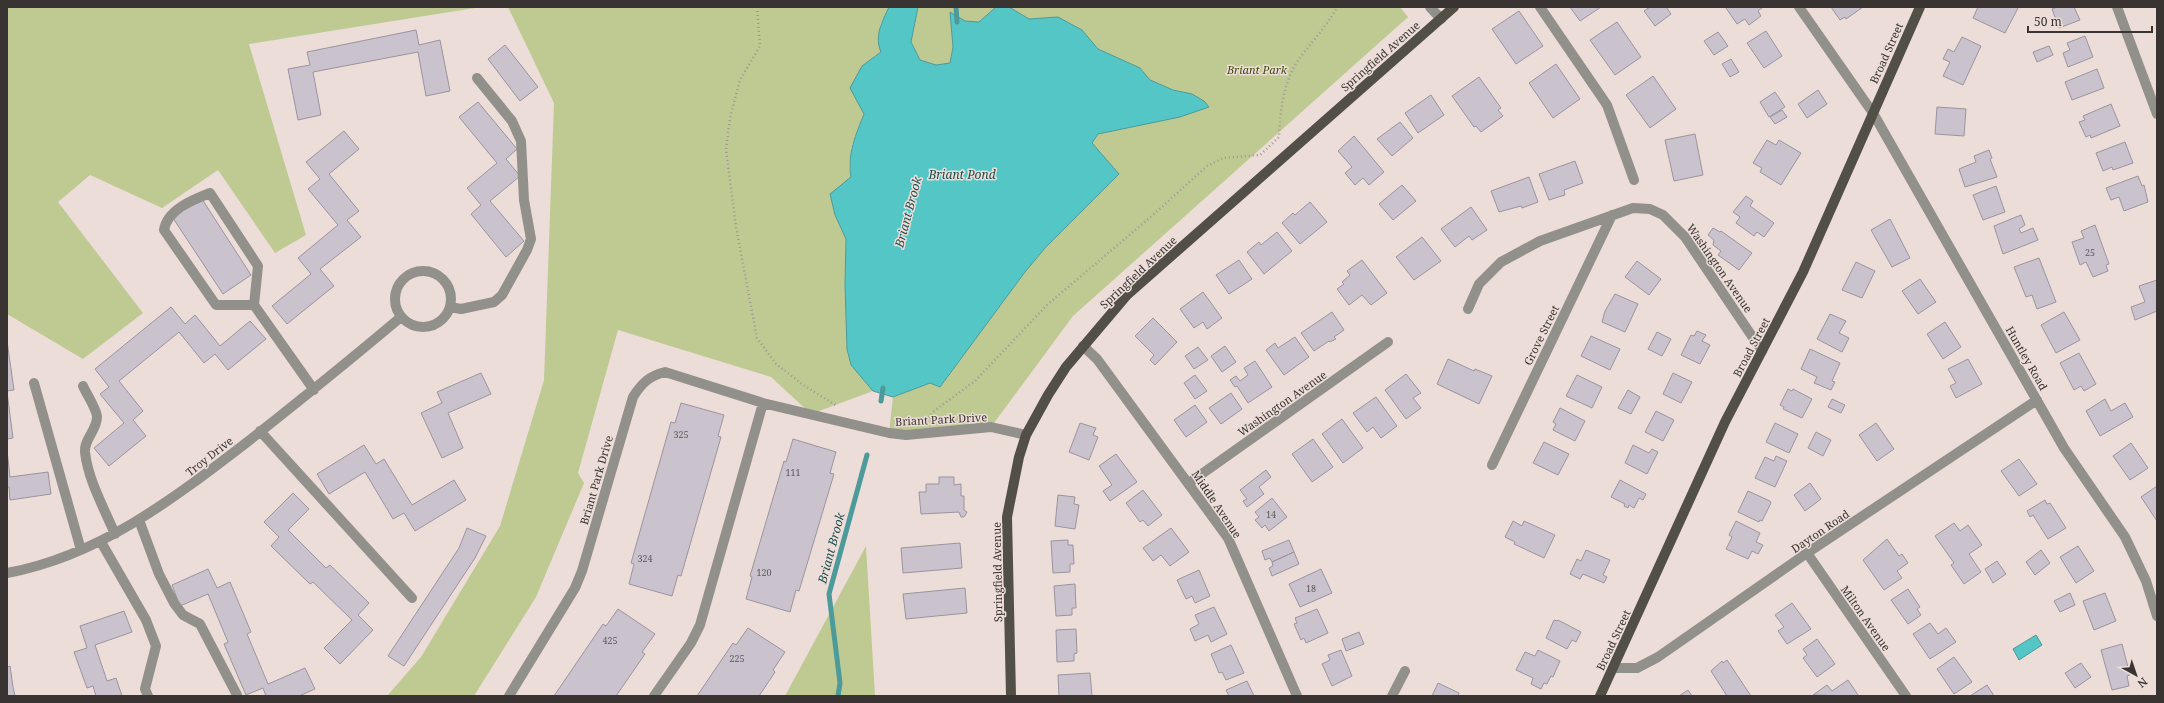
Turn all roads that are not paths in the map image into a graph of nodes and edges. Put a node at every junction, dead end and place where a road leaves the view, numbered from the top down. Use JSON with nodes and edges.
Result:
{"nodes":[{"id":1,"x":1430,"y":7,"type":"edge"},
{"id":2,"x":1454,"y":7,"type":"edge"},
{"id":3,"x":1540,"y":7,"type":"edge"},
{"id":4,"x":1799,"y":7,"type":"edge"},
{"id":5,"x":1920,"y":7,"type":"edge"},
{"id":6,"x":2116,"y":7,"type":"edge"},
{"id":7,"x":1441,"y":19,"type":"junction"},
{"id":8,"x":477,"y":78,"type":"dead end"},
{"id":9,"x":2155,"y":101,"type":"edge"},
{"id":10,"x":1873,"y":113,"type":"junction"},
{"id":11,"x":2157,"y":114,"type":"edge"},
{"id":12,"x":1634,"y":180,"type":"dead end"},
{"id":13,"x":1612,"y":214,"type":"junction"},
{"id":14,"x":254,"y":305,"type":"junction"},
{"id":15,"x":450,"y":307,"type":"junction"},
{"id":16,"x":1468,"y":309,"type":"dead end"},
{"id":17,"x":401,"y":317,"type":"junction"},
{"id":18,"x":1388,"y":342,"type":"dead end"},
{"id":19,"x":1083,"y":346,"type":"junction"},
{"id":20,"x":1762,"y":351,"type":"junction"},
{"id":21,"x":34,"y":382,"type":"dead end"},
{"id":22,"x":83,"y":386,"type":"dead end"},
{"id":23,"x":314,"y":390,"type":"junction"},
{"id":24,"x":2037,"y":400,"type":"junction"},
{"id":25,"x":763,"y":403,"type":"junction"},
{"id":26,"x":260,"y":432,"type":"junction"},
{"id":27,"x":1026,"y":435,"type":"junction"},
{"id":28,"x":1492,"y":465,"type":"dead end"},
{"id":29,"x":1189,"y":483,"type":"junction"},
{"id":30,"x":139,"y":520,"type":"junction"},
{"id":31,"x":115,"y":534,"type":"junction"},
{"id":32,"x":101,"y":542,"type":"junction"},
{"id":33,"x":80,"y":550,"type":"junction"},
{"id":34,"x":1807,"y":553,"type":"junction"},
{"id":35,"x":7,"y":573,"type":"edge"},
{"id":36,"x":412,"y":598,"type":"dead end"},
{"id":37,"x":2157,"y":616,"type":"edge"},
{"id":38,"x":1613,"y":668,"type":"junction"},
{"id":39,"x":1405,"y":671,"type":"dead end"},
{"id":40,"x":237,"y":695,"type":"dead end"},
{"id":41,"x":148,"y":696,"type":"edge"},
{"id":42,"x":509,"y":696,"type":"edge"},
{"id":43,"x":654,"y":696,"type":"edge"},
{"id":44,"x":1011,"y":696,"type":"edge"},
{"id":45,"x":1297,"y":696,"type":"edge"},
{"id":46,"x":1392,"y":696,"type":"edge"},
{"id":47,"x":1600,"y":696,"type":"edge"},
{"id":48,"x":1906,"y":696,"type":"edge"}],
"edges":[{"from":1,"to":7,"type":"street"},
{"from":2,"to":7,"type":"main road","name":"Springfield Avenue"},
{"from":3,"to":12,"type":"street"},
{"from":4,"to":10,"type":"street","name":"Huntley Road"},
{"from":5,"to":10,"type":"main road","name":"Broad Street"},
{"from":6,"to":9,"type":"street"},
{"from":7,"to":19,"type":"main road","name":"Springfield Avenue"},
{"from":8,"to":15,"type":"street"},
{"from":9,"to":11,"type":"street"},
{"from":10,"to":20,"type":"main road","name":"Broad Street"},
{"from":10,"to":24,"type":"street","name":"Huntley Road"},
{"from":13,"to":16,"type":"street","name":"Washington Avenue"},
{"from":13,"to":20,"type":"street","name":"Washington Avenue"},
{"from":13,"to":28,"type":"street","name":"Grove Street"},
{"from":14,"to":14,"type":"street"},
{"from":14,"to":23,"type":"street"},
{"from":15,"to":17,"type":"street"},
{"from":15,"to":17,"type":"street"},
{"from":17,"to":23,"type":"street","name":"Troy Drive"},
{"from":18,"to":29,"type":"street","name":"Washington Avenue"},
{"from":19,"to":27,"type":"main road","name":"Springfield Avenue"},
{"from":19,"to":29,"type":"street","name":"Middle Avenue"},
{"from":20,"to":38,"type":"main road","name":"Broad Street"},
{"from":21,"to":33,"type":"street"},
{"from":22,"to":31,"type":"street"},
{"from":23,"to":26,"type":"street","name":"Troy Drive"},
{"from":24,"to":34,"type":"street","name":"Dayton Road"},
{"from":24,"to":37,"type":"street","name":"Huntley Road"},
{"from":25,"to":27,"type":"street","name":"Briant Park Drive"},
{"from":25,"to":42,"type":"street","name":"Briant Park Drive"},
{"from":25,"to":43,"type":"street"},
{"from":26,"to":30,"type":"street","name":"Troy Drive"},
{"from":26,"to":36,"type":"street"},
{"from":27,"to":44,"type":"main road","name":"Springfield Avenue"},
{"from":29,"to":45,"type":"street","name":"Middle Avenue"},
{"from":30,"to":31,"type":"street","name":"Troy Drive"},
{"from":30,"to":40,"type":"street"},
{"from":31,"to":32,"type":"street","name":"Troy Drive"},
{"from":32,"to":33,"type":"street","name":"Troy Drive"},
{"from":32,"to":41,"type":"street"},
{"from":33,"to":35,"type":"street","name":"Troy Drive"},
{"from":34,"to":38,"type":"street","name":"Dayton Road"},
{"from":34,"to":48,"type":"street","name":"Milton Avenue"},
{"from":38,"to":47,"type":"main road","name":"Broad Street"},
{"from":39,"to":46,"type":"street"}]}
